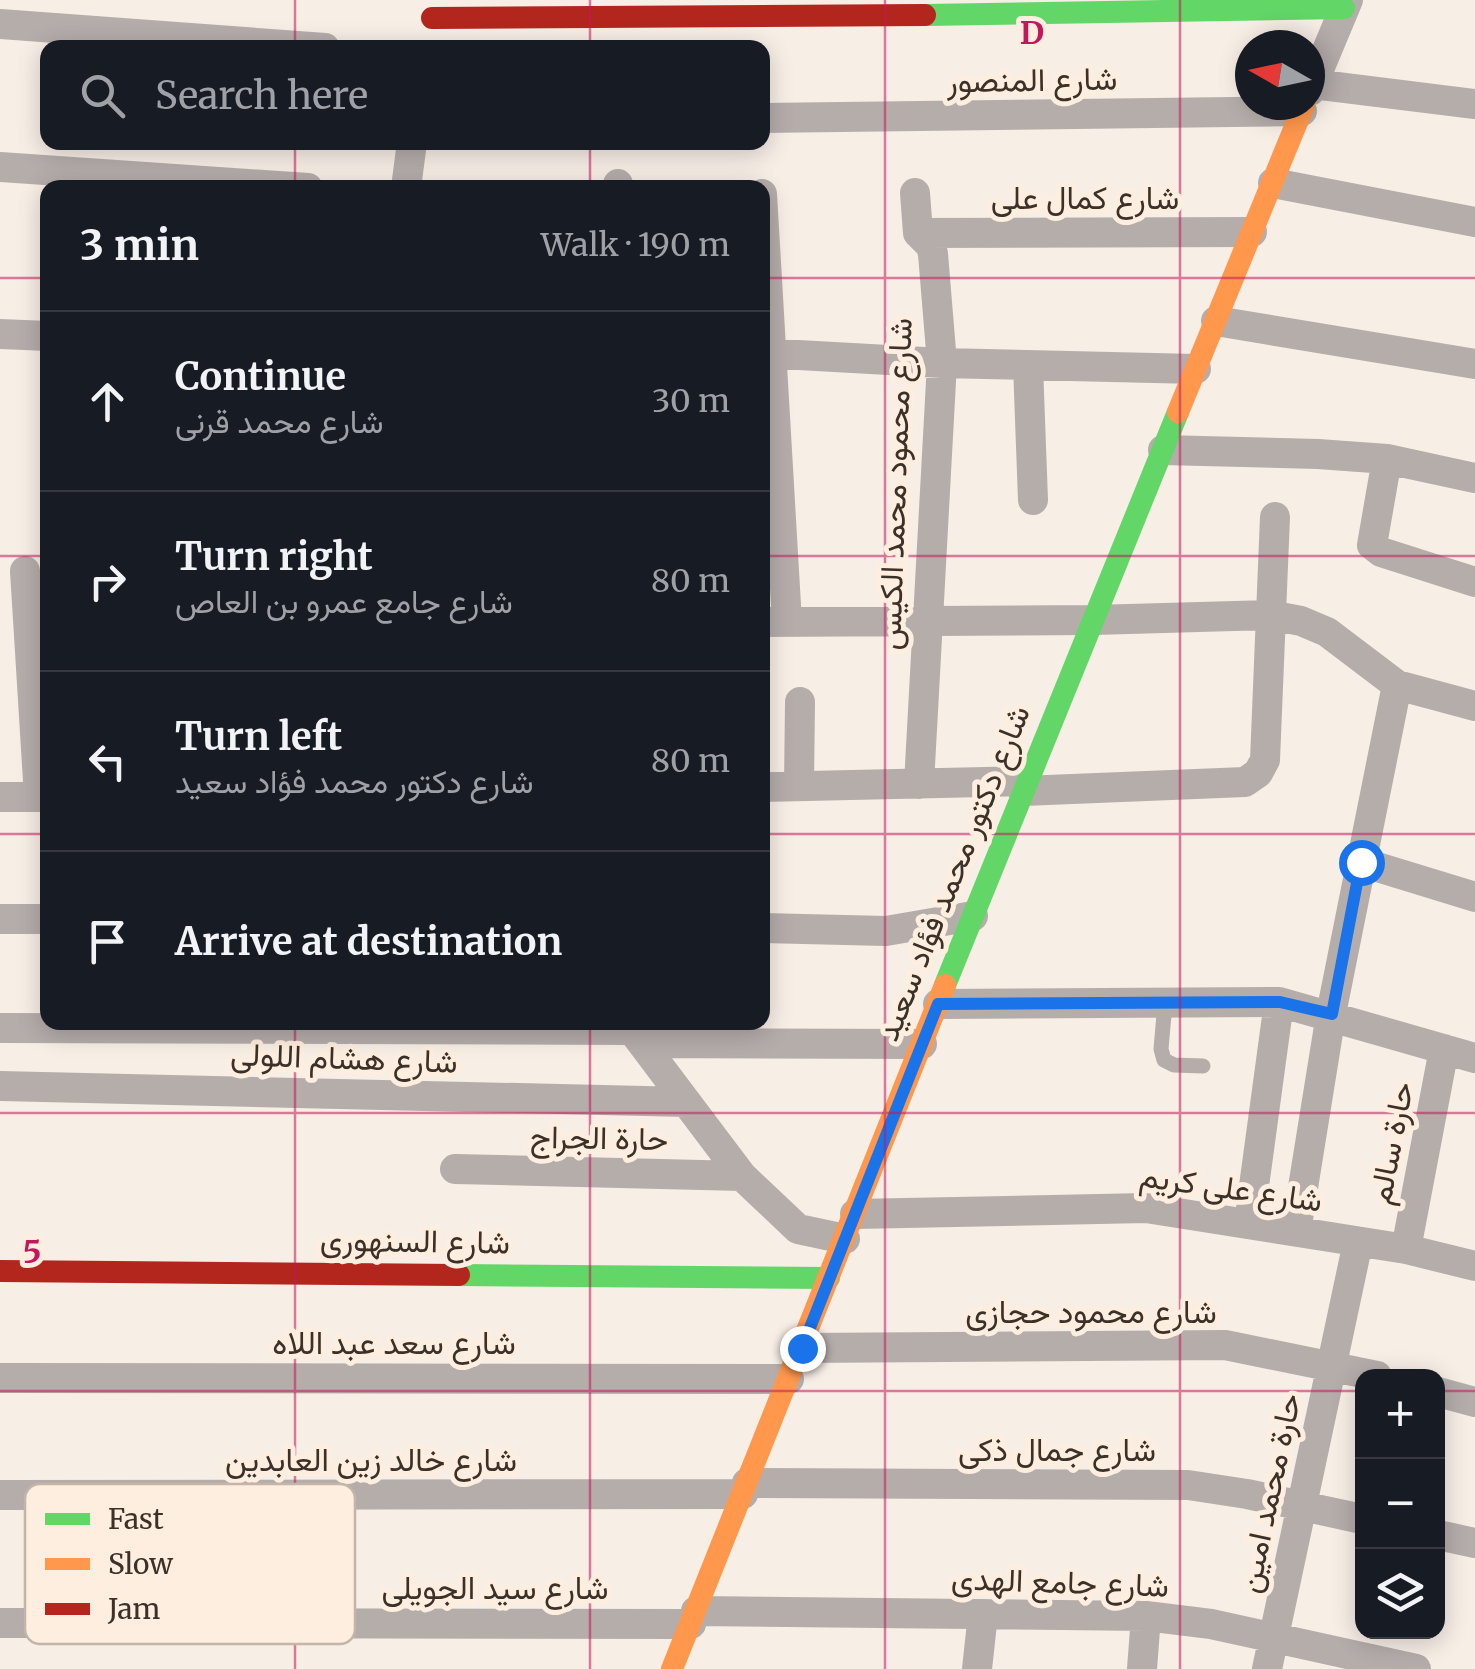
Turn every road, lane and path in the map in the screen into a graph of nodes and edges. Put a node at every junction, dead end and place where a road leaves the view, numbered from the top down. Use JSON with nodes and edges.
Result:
{"nodes":[{"id":1,"x":1346,"y":4,"type":"edge"},
{"id":2,"x":431,"y":22,"type":"edge"},
{"id":3,"x":0,"y":24,"type":"edge"},
{"id":4,"x":217,"y":40,"type":"edge"},
{"id":5,"x":1325,"y":55,"type":"edge"},
{"id":6,"x":1325,"y":99,"type":"edge"},
{"id":7,"x":1235,"y":101,"type":"edge"},
{"id":8,"x":1475,"y":104,"type":"edge"},
{"id":9,"x":770,"y":118,"type":"edge"},
{"id":10,"x":1298,"y":120,"type":"edge"},
{"id":11,"x":411,"y":150,"type":"edge"},
{"id":12,"x":0,"y":167,"type":"edge"},
{"id":13,"x":191,"y":180,"type":"edge"},
{"id":14,"x":407,"y":180,"type":"edge"},
{"id":15,"x":1273,"y":183,"type":"junction"},
{"id":16,"x":915,"y":193,"type":"dead end"},
{"id":17,"x":1475,"y":222,"type":"edge"},
{"id":18,"x":1252,"y":232,"type":"junction"},
{"id":19,"x":918,"y":233,"type":"junction"},
{"id":20,"x":1216,"y":321,"type":"junction"},
{"id":21,"x":0,"y":334,"type":"edge"},
{"id":22,"x":40,"y":336,"type":"edge"},
{"id":23,"x":770,"y":353,"type":"edge"},
{"id":24,"x":942,"y":363,"type":"junction"},
{"id":25,"x":1475,"y":364,"type":"edge"},
{"id":26,"x":1028,"y":365,"type":"junction"},
{"id":27,"x":1196,"y":369,"type":"junction"},
{"id":28,"x":1164,"y":450,"type":"junction"},
{"id":29,"x":770,"y":454,"type":"edge"},
{"id":30,"x":1386,"y":459,"type":"junction"},
{"id":31,"x":1475,"y":478,"type":"edge"},
{"id":32,"x":1032,"y":500,"type":"dead end"},
{"id":33,"x":1275,"y":517,"type":"dead end"},
{"id":34,"x":24,"y":571,"type":"edge"},
{"id":35,"x":1475,"y":582,"type":"edge"},
{"id":36,"x":1270,"y":615,"type":"junction"},
{"id":37,"x":1093,"y":620,"type":"junction"},
{"id":38,"x":775,"y":622,"type":"edge"},
{"id":39,"x":926,"y":622,"type":"junction"},
{"id":40,"x":1397,"y":685,"type":"junction"},
{"id":41,"x":800,"y":702,"type":"dead end"},
{"id":42,"x":1475,"y":706,"type":"edge"},
{"id":43,"x":40,"y":761,"type":"edge"},
{"id":44,"x":919,"y":784,"type":"junction"},
{"id":45,"x":799,"y":786,"type":"junction"},
{"id":46,"x":1025,"y":786,"type":"junction"},
{"id":47,"x":770,"y":787,"type":"edge"},
{"id":48,"x":40,"y":797,"type":"edge"},
{"id":49,"x":0,"y":798,"type":"edge"},
{"id":50,"x":1361,"y":862,"type":"junction"},
{"id":51,"x":1475,"y":896,"type":"edge"},
{"id":52,"x":973,"y":916,"type":"junction"},
{"id":53,"x":40,"y":919,"type":"edge"},
{"id":54,"x":0,"y":920,"type":"edge"},
{"id":55,"x":770,"y":928,"type":"edge"},
{"id":56,"x":1165,"y":1002,"type":"junction"},
{"id":57,"x":1280,"y":1002,"type":"junction"},
{"id":58,"x":938,"y":1004,"type":"junction"},
{"id":59,"x":1332,"y":1014,"type":"junction"},
{"id":60,"x":0,"y":1028,"type":"edge"},
{"id":61,"x":40,"y":1028,"type":"edge"},
{"id":62,"x":316,"y":1030,"type":"edge"},
{"id":63,"x":633,"y":1032,"type":"edge"},
{"id":64,"x":922,"y":1044,"type":"junction"},
{"id":65,"x":1444,"y":1050,"type":"junction"},
{"id":66,"x":1475,"y":1058,"type":"edge"},
{"id":67,"x":1203,"y":1066,"type":"dead end"},
{"id":68,"x":0,"y":1086,"type":"edge"},
{"id":69,"x":686,"y":1102,"type":"junction"},
{"id":70,"x":455,"y":1169,"type":"dead end"},
{"id":71,"x":742,"y":1176,"type":"junction"},
{"id":72,"x":1249,"y":1223,"type":"junction"},
{"id":73,"x":850,"y":1226,"type":"junction"},
{"id":74,"x":1296,"y":1231,"type":"junction"},
{"id":75,"x":1358,"y":1242,"type":"junction"},
{"id":76,"x":1406,"y":1249,"type":"junction"},
{"id":77,"x":1475,"y":1266,"type":"edge"},
{"id":78,"x":0,"y":1271,"type":"edge"},
{"id":79,"x":830,"y":1278,"type":"junction"},
{"id":80,"x":802,"y":1348,"type":"junction"},
{"id":81,"x":1332,"y":1365,"type":"junction"},
{"id":82,"x":1355,"y":1371,"type":"edge"},
{"id":83,"x":0,"y":1378,"type":"edge"},
{"id":84,"x":788,"y":1379,"type":"junction"},
{"id":85,"x":1445,"y":1394,"type":"edge"},
{"id":86,"x":1475,"y":1402,"type":"edge"},
{"id":87,"x":745,"y":1489,"type":"junction"},
{"id":88,"x":355,"y":1492,"type":"edge"},
{"id":89,"x":0,"y":1495,"type":"edge"},
{"id":90,"x":25,"y":1495,"type":"edge"},
{"id":91,"x":1304,"y":1506,"type":"junction"},
{"id":92,"x":1355,"y":1517,"type":"edge"},
{"id":93,"x":1445,"y":1537,"type":"edge"},
{"id":94,"x":1475,"y":1543,"type":"edge"},
{"id":95,"x":983,"y":1614,"type":"junction"},
{"id":96,"x":1146,"y":1616,"type":"junction"},
{"id":97,"x":693,"y":1617,"type":"junction"},
{"id":98,"x":355,"y":1620,"type":"edge"},
{"id":99,"x":0,"y":1623,"type":"edge"},
{"id":100,"x":25,"y":1623,"type":"edge"},
{"id":101,"x":1273,"y":1637,"type":"junction"},
{"id":102,"x":672,"y":1669,"type":"edge"},
{"id":103,"x":977,"y":1669,"type":"edge"},
{"id":104,"x":1142,"y":1669,"type":"edge"},
{"id":105,"x":1267,"y":1669,"type":"edge"},
{"id":106,"x":1416,"y":1669,"type":"edge"}],
"edges":[{"from":1,"to":2,"type":"street"},
{"from":1,"to":5,"type":"street","name":"شارع دكتور محمد فؤاد سعيد"},
{"from":3,"to":4,"type":"street"},
{"from":6,"to":8,"type":"street","name":"شارع المنصور"},
{"from":7,"to":9,"type":"street","name":"شارع المنصور"},
{"from":10,"to":15,"type":"street","name":"شارع دكتور محمد فؤاد سعيد"},
{"from":11,"to":14,"type":"street"},
{"from":12,"to":13,"type":"street"},
{"from":15,"to":17,"type":"street"},
{"from":15,"to":18,"type":"street","name":"شارع دكتور محمد فؤاد سعيد"},
{"from":16,"to":19,"type":"street","name":"شارع محمود محمد الكيس"},
{"from":18,"to":19,"type":"street","name":"شارع كمال على"},
{"from":18,"to":20,"type":"street","name":"شارع دكتور محمد فؤاد سعيد"},
{"from":19,"to":24,"type":"street","name":"شارع محمود محمد الكيس"},
{"from":20,"to":25,"type":"street"},
{"from":20,"to":27,"type":"street","name":"شارع دكتور محمد فؤاد سعيد"},
{"from":21,"to":22,"type":"street"},
{"from":23,"to":24,"type":"street"},
{"from":24,"to":26,"type":"street"},
{"from":24,"to":39,"type":"street","name":"شارع محمود محمد الكيس"},
{"from":26,"to":27,"type":"street"},
{"from":26,"to":32,"type":"street"},
{"from":27,"to":28,"type":"street","name":"شارع دكتور محمد فؤاد سعيد"},
{"from":28,"to":30,"type":"street"},
{"from":28,"to":37,"type":"street","name":"شارع دكتور محمد فؤاد سعيد"},
{"from":29,"to":38,"type":"street"},
{"from":30,"to":31,"type":"street"},
{"from":30,"to":35,"type":"street"},
{"from":33,"to":36,"type":"street"},
{"from":34,"to":43,"type":"street"},
{"from":36,"to":37,"type":"street"},
{"from":36,"to":40,"type":"street"},
{"from":36,"to":46,"type":"street"},
{"from":37,"to":39,"type":"street"},
{"from":37,"to":46,"type":"street","name":"شارع دكتور محمد فؤاد سعيد"},
{"from":38,"to":39,"type":"street"},
{"from":39,"to":44,"type":"street","name":"شارع محمود محمد الكيس"},
{"from":40,"to":42,"type":"street"},
{"from":40,"to":50,"type":"street"},
{"from":41,"to":45,"type":"street"},
{"from":44,"to":45,"type":"street"},
{"from":44,"to":46,"type":"street"},
{"from":45,"to":47,"type":"street"},
{"from":46,"to":52,"type":"street","name":"شارع دكتور محمد فؤاد سعيد"},
{"from":48,"to":49,"type":"street"},
{"from":50,"to":51,"type":"street"},
{"from":50,"to":59,"type":"street"},
{"from":52,"to":55,"type":"street"},
{"from":52,"to":58,"type":"street","name":"شارع دكتور محمد فؤاد سعيد"},
{"from":53,"to":54,"type":"street"},
{"from":56,"to":57,"type":"street"},
{"from":56,"to":58,"type":"street"},
{"from":56,"to":67,"type":"lane"},
{"from":57,"to":59,"type":"street"},
{"from":57,"to":72,"type":"street"},
{"from":58,"to":64,"type":"street","name":"شارع دكتور محمد فؤاد سعيد"},
{"from":59,"to":65,"type":"street"},
{"from":59,"to":74,"type":"street"},
{"from":60,"to":61,"type":"street"},
{"from":62,"to":63,"type":"street"},
{"from":63,"to":64,"type":"street"},
{"from":63,"to":69,"type":"street","name":"شارع على كريم"},
{"from":64,"to":73,"type":"street","name":"شارع دكتور محمد فؤاد سعيد"},
{"from":65,"to":66,"type":"street"},
{"from":65,"to":76,"type":"street","name":"حارة سالم"},
{"from":68,"to":69,"type":"street","name":"شارع هشام اللولى"},
{"from":69,"to":71,"type":"street","name":"شارع على كريم"},
{"from":70,"to":71,"type":"street","name":"حارة الجراج"},
{"from":71,"to":73,"type":"street","name":"شارع على كريم"},
{"from":72,"to":73,"type":"street","name":"شارع على كريم"},
{"from":72,"to":74,"type":"street","name":"شارع على كريم"},
{"from":73,"to":79,"type":"street","name":"شارع دكتور محمد فؤاد سعيد"},
{"from":74,"to":75,"type":"street","name":"شارع على كريم"},
{"from":75,"to":76,"type":"street","name":"شارع على كريم"},
{"from":75,"to":81,"type":"street","name":"حارة محمد امين"},
{"from":76,"to":77,"type":"street","name":"شارع على كريم"},
{"from":78,"to":79,"type":"street","name":"شارع السنهورى"},
{"from":79,"to":80,"type":"street","name":"شارع دكتور محمد فؤاد سعيد"},
{"from":80,"to":81,"type":"street","name":"شارع محمود حجازى"},
{"from":80,"to":84,"type":"street","name":"شارع دكتور محمد فؤاد سعيد"},
{"from":81,"to":82,"type":"street","name":"شارع محمود حجازى"},
{"from":81,"to":91,"type":"street","name":"حارة محمد امين"},
{"from":83,"to":84,"type":"street","name":"شارع سعد عبد اللاه"},
{"from":84,"to":87,"type":"street","name":"شارع دكتور محمد فؤاد سعيد"},
{"from":85,"to":86,"type":"street"},
{"from":87,"to":88,"type":"street","name":"شارع خالد زين العابدين"},
{"from":87,"to":91,"type":"street","name":"شارع جمال ذكى"},
{"from":87,"to":97,"type":"street","name":"شارع دكتور محمد فؤاد سعيد"},
{"from":89,"to":90,"type":"street","name":"شارع خالد زين العابدين"},
{"from":91,"to":92,"type":"street","name":"شارع جمال ذكى"},
{"from":91,"to":101,"type":"street","name":"حارة محمد امين"},
{"from":93,"to":94,"type":"street"},
{"from":95,"to":96,"type":"street","name":"شارع جامع الهدى"},
{"from":95,"to":97,"type":"street","name":"شارع جامع الهدى"},
{"from":95,"to":103,"type":"street"},
{"from":96,"to":101,"type":"street","name":"شارع جامع الهدى"},
{"from":96,"to":104,"type":"street"},
{"from":97,"to":98,"type":"street","name":"شارع سيد الجويلى"},
{"from":97,"to":102,"type":"street","name":"شارع دكتور محمد فؤاد سعيد"},
{"from":99,"to":100,"type":"street","name":"شارع سيد الجويلى"},
{"from":101,"to":105,"type":"street","name":"حارة محمد امين"},
{"from":101,"to":106,"type":"street","name":"شارع جامع الهدى"}]}
